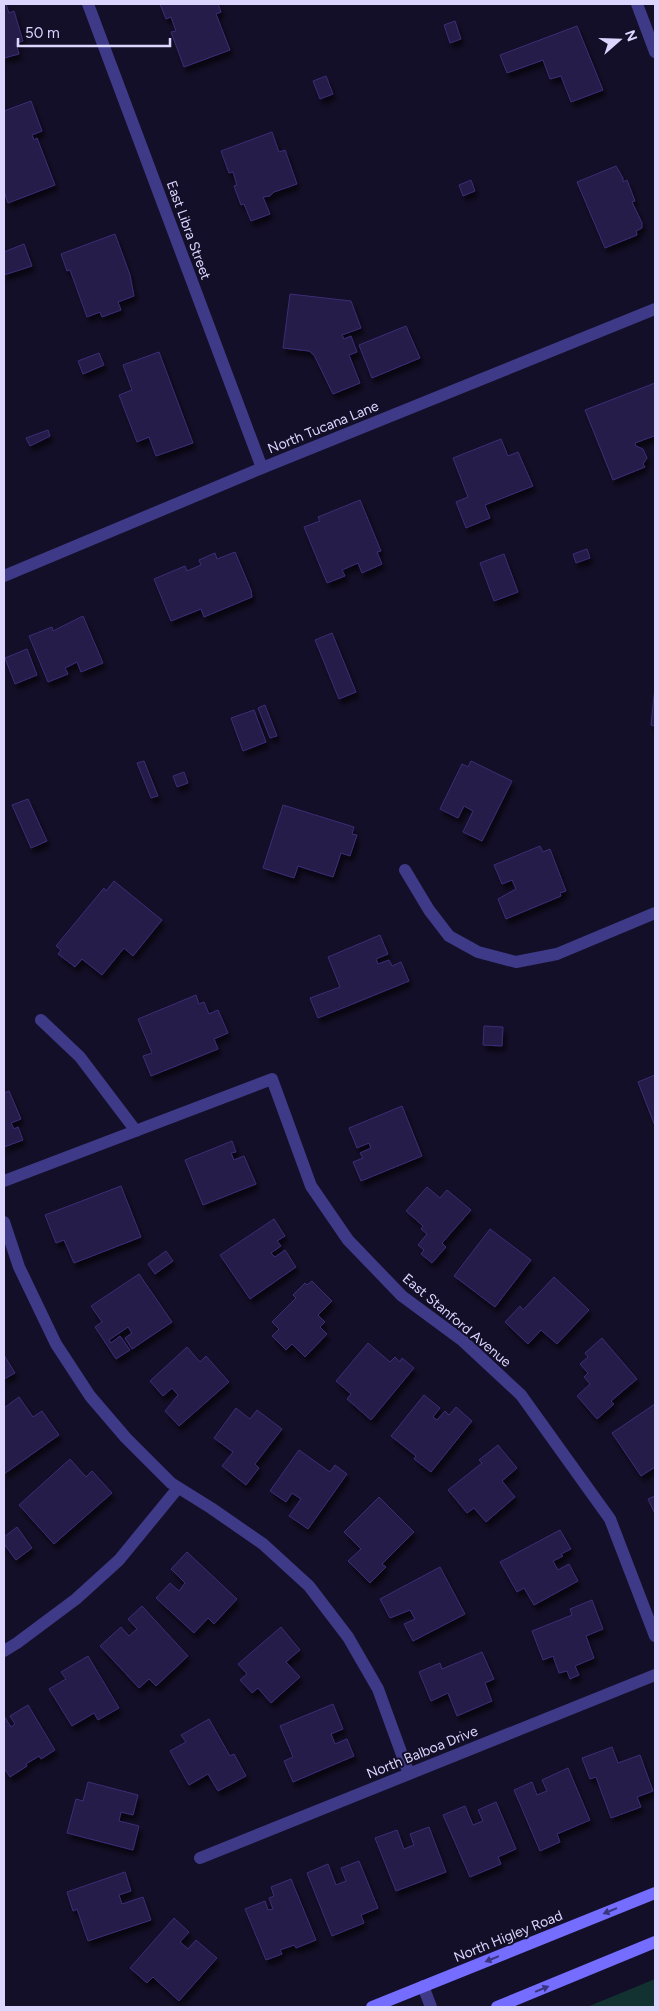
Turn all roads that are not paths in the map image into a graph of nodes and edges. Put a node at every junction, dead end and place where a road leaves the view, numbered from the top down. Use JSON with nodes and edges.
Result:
{"nodes":[{"id":1,"x":88,"y":4,"type":"edge"},
{"id":2,"x":637,"y":4,"type":"edge"},
{"id":3,"x":655,"y":52,"type":"edge"},
{"id":4,"x":655,"y":309,"type":"edge"},
{"id":5,"x":262,"y":468,"type":"junction"},
{"id":6,"x":4,"y":576,"type":"edge"},
{"id":7,"x":405,"y":870,"type":"dead end"},
{"id":8,"x":655,"y":913,"type":"edge"},
{"id":9,"x":41,"y":1020,"type":"dead end"},
{"id":10,"x":136,"y":1131,"type":"junction"},
{"id":11,"x":4,"y":1181,"type":"edge"},
{"id":12,"x":4,"y":1222,"type":"edge"},
{"id":13,"x":178,"y":1488,"type":"junction"},
{"id":14,"x":655,"y":1636,"type":"edge"},
{"id":15,"x":4,"y":1651,"type":"edge"},
{"id":16,"x":655,"y":1675,"type":"edge"},
{"id":17,"x":409,"y":1774,"type":"junction"},
{"id":18,"x":200,"y":1858,"type":"dead end"},
{"id":19,"x":655,"y":1893,"type":"edge"},
{"id":20,"x":655,"y":1942,"type":"edge"},
{"id":21,"x":423,"y":1986,"type":"junction"},
{"id":22,"x":372,"y":2007,"type":"edge"},
{"id":23,"x":431,"y":2007,"type":"edge"},
{"id":24,"x":497,"y":2007,"type":"edge"}],
"edges":[{"from":1,"to":5,"type":"street","name":"East Libra Street"},
{"from":2,"to":3,"type":"street"},
{"from":4,"to":5,"type":"street","name":"North Tucana Lane"},
{"from":5,"to":6,"type":"street","name":"North Tucana Lane"},
{"from":7,"to":8,"type":"street"},
{"from":9,"to":10,"type":"street"},
{"from":10,"to":11,"type":"street"},
{"from":10,"to":14,"type":"street","name":"East Stanford Avenue"},
{"from":12,"to":13,"type":"street"},
{"from":13,"to":15,"type":"street"},
{"from":13,"to":17,"type":"street"},
{"from":16,"to":17,"type":"street","name":"North Balboa Drive"},
{"from":17,"to":18,"type":"street","name":"North Balboa Drive"},
{"from":19,"to":21,"type":"main road","name":"North Higley Road","one_way":true},
{"from":24,"to":20,"type":"main road","one_way":true},
{"from":21,"to":22,"type":"main road","name":"North Higley Road"},
{"from":21,"to":23,"type":"street"}]}
